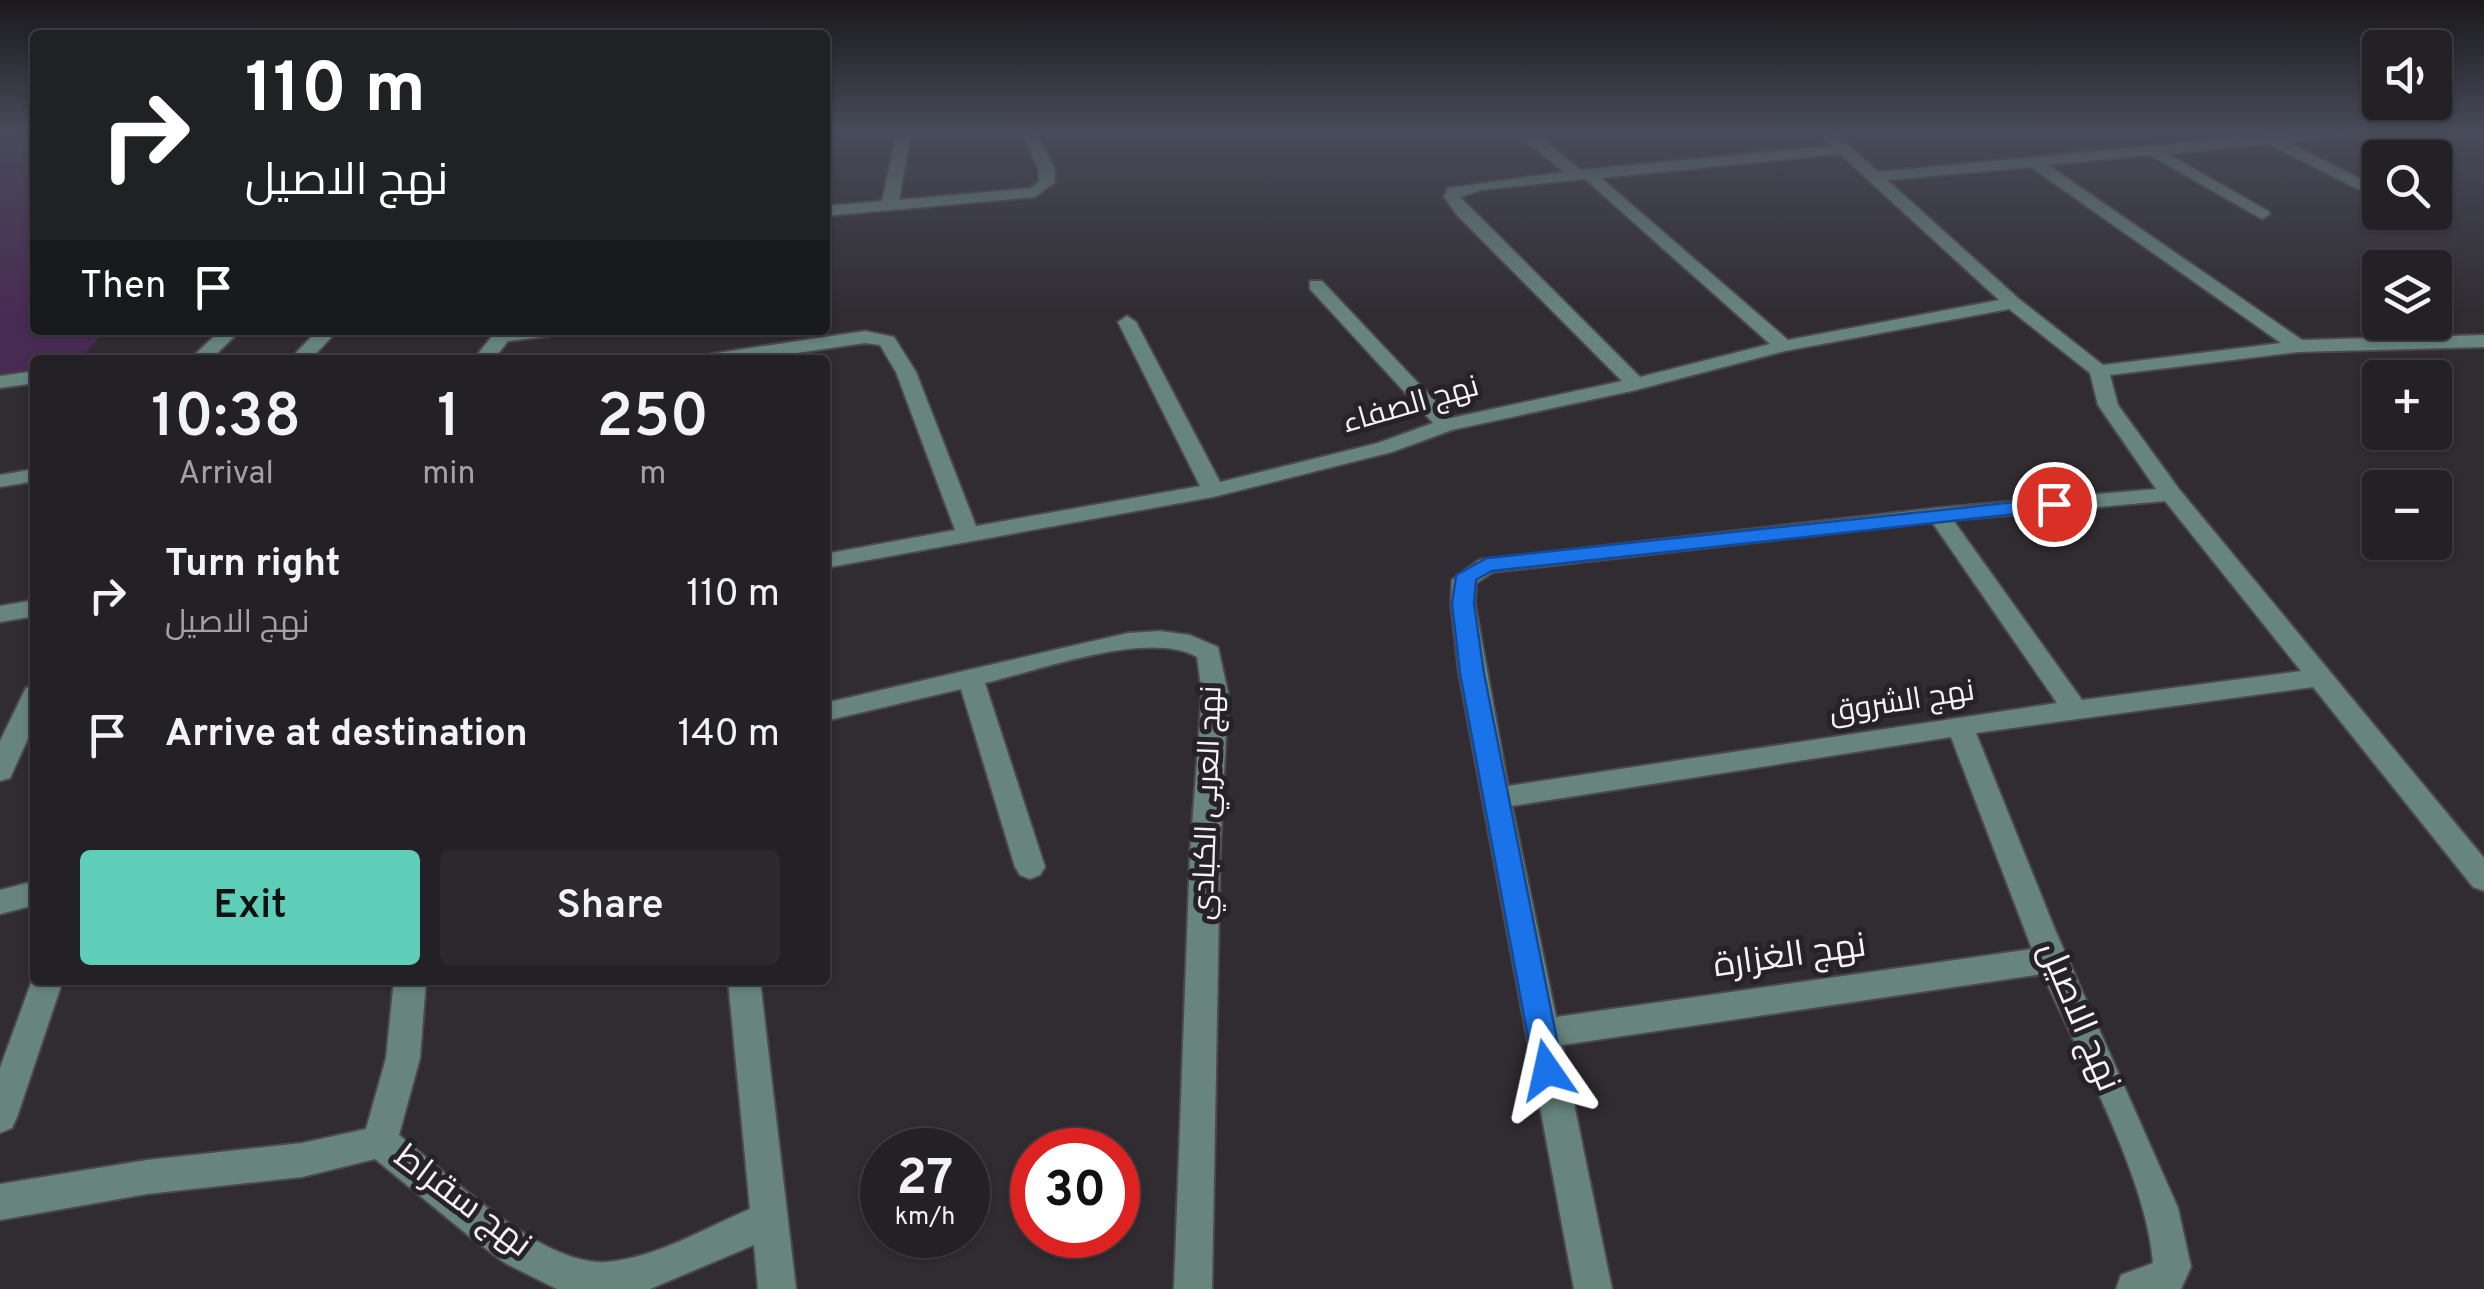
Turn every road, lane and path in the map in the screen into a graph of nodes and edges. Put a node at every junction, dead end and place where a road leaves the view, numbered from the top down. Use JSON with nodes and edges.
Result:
{"nodes":[{"id":1,"x":892,"y":191,"type":"edge"},
{"id":2,"x":1036,"y":191,"type":"edge"},
{"id":3,"x":1454,"y":191,"type":"edge"},
{"id":4,"x":1603,"y":191,"type":"edge"},
{"id":5,"x":1888,"y":191,"type":"edge"},
{"id":6,"x":2076,"y":191,"type":"edge"},
{"id":7,"x":2223,"y":191,"type":"edge"},
{"id":8,"x":890,"y":203,"type":"junction"},
{"id":9,"x":830,"y":210,"type":"edge"},
{"id":10,"x":2262,"y":214,"type":"dead end"},
{"id":11,"x":1316,"y":285,"type":"dead end"},
{"id":12,"x":2013,"y":303,"type":"junction"},
{"id":13,"x":1127,"y":322,"type":"dead end"},
{"id":14,"x":226,"y":335,"type":"edge"},
{"id":15,"x":325,"y":335,"type":"edge"},
{"id":16,"x":503,"y":335,"type":"edge"},
{"id":17,"x":2484,"y":341,"type":"edge"},
{"id":18,"x":1784,"y":346,"type":"junction"},
{"id":19,"x":2298,"y":346,"type":"junction"},
{"id":20,"x":204,"y":355,"type":"edge"},
{"id":21,"x":304,"y":355,"type":"edge"},
{"id":22,"x":488,"y":355,"type":"edge"},
{"id":23,"x":744,"y":355,"type":"edge"},
{"id":24,"x":2099,"y":372,"type":"junction"},
{"id":25,"x":30,"y":378,"type":"edge"},
{"id":26,"x":0,"y":382,"type":"edge"},
{"id":27,"x":1636,"y":384,"type":"junction"},
{"id":28,"x":1446,"y":425,"type":"junction"},
{"id":29,"x":30,"y":476,"type":"edge"},
{"id":30,"x":0,"y":481,"type":"edge"},
{"id":31,"x":1213,"y":490,"type":"junction"},
{"id":32,"x":2171,"y":494,"type":"junction"},
{"id":33,"x":1938,"y":515,"type":"junction"},
{"id":34,"x":968,"y":536,"type":"junction"},
{"id":35,"x":830,"y":560,"type":"edge"},
{"id":36,"x":30,"y":609,"type":"edge"},
{"id":37,"x":0,"y":614,"type":"edge"},
{"id":38,"x":2320,"y":677,"type":"junction"},
{"id":39,"x":971,"y":681,"type":"junction"},
{"id":40,"x":30,"y":704,"type":"edge"},
{"id":41,"x":2076,"y":710,"type":"junction"},
{"id":42,"x":830,"y":711,"type":"edge"},
{"id":43,"x":1960,"y":726,"type":"junction"},
{"id":44,"x":17,"y":729,"type":"edge"},
{"id":45,"x":0,"y":771,"type":"edge"},
{"id":46,"x":1496,"y":798,"type":"junction"},
{"id":47,"x":1030,"y":867,"type":"dead end"},
{"id":48,"x":2484,"y":878,"type":"edge"},
{"id":49,"x":30,"y":894,"type":"edge"},
{"id":50,"x":0,"y":902,"type":"edge"},
{"id":51,"x":2052,"y":959,"type":"junction"},
{"id":52,"x":45,"y":985,"type":"edge"},
{"id":53,"x":410,"y":985,"type":"edge"},
{"id":54,"x":744,"y":985,"type":"edge"},
{"id":55,"x":1540,"y":1034,"type":"junction"},
{"id":56,"x":0,"y":1117,"type":"edge"},
{"id":57,"x":380,"y":1141,"type":"junction"},
{"id":58,"x":0,"y":1202,"type":"edge"},
{"id":59,"x":768,"y":1220,"type":"junction"},
{"id":60,"x":777,"y":1289,"type":"edge"},
{"id":61,"x":1193,"y":1289,"type":"edge"},
{"id":62,"x":1593,"y":1289,"type":"edge"},
{"id":63,"x":2135,"y":1289,"type":"edge"}],
"edges":[{"from":1,"to":8,"type":"street"},
{"from":2,"to":8,"type":"street"},
{"from":3,"to":27,"type":"street"},
{"from":4,"to":18,"type":"street"},
{"from":5,"to":12,"type":"street"},
{"from":6,"to":19,"type":"street"},
{"from":7,"to":10,"type":"street"},
{"from":8,"to":9,"type":"street"},
{"from":11,"to":28,"type":"street"},
{"from":12,"to":18,"type":"street","name":"نهج الصفاء"},
{"from":12,"to":24,"type":"street"},
{"from":13,"to":31,"type":"street"},
{"from":14,"to":20,"type":"street"},
{"from":15,"to":21,"type":"street"},
{"from":16,"to":22,"type":"street"},
{"from":17,"to":19,"type":"street"},
{"from":18,"to":27,"type":"street","name":"نهج الصفاء"},
{"from":19,"to":24,"type":"street"},
{"from":23,"to":34,"type":"street"},
{"from":24,"to":32,"type":"street"},
{"from":25,"to":26,"type":"street"},
{"from":27,"to":28,"type":"street","name":"نهج الصفاء"},
{"from":28,"to":31,"type":"street","name":"نهج الصفاء"},
{"from":29,"to":30,"type":"street"},
{"from":31,"to":34,"type":"street","name":"نهج الصفاء"},
{"from":32,"to":33,"type":"street"},
{"from":32,"to":38,"type":"street"},
{"from":33,"to":41,"type":"street"},
{"from":33,"to":46,"type":"street"},
{"from":34,"to":35,"type":"street","name":"نهج الصفاء"},
{"from":36,"to":37,"type":"street"},
{"from":38,"to":41,"type":"street","name":"نهج الشروق"},
{"from":38,"to":48,"type":"street"},
{"from":39,"to":42,"type":"street","name":"نهج العربي الكبادي"},
{"from":39,"to":47,"type":"street"},
{"from":39,"to":61,"type":"street","name":"نهج العربي الكبادي"},
{"from":40,"to":44,"type":"street"},
{"from":41,"to":43,"type":"street","name":"نهج الشروق"},
{"from":43,"to":46,"type":"street","name":"نهج الشروق"},
{"from":43,"to":51,"type":"street","name":"نهج الاصيل"},
{"from":44,"to":45,"type":"street"},
{"from":46,"to":55,"type":"street"},
{"from":49,"to":50,"type":"street"},
{"from":51,"to":55,"type":"street","name":"نهج الغزارة"},
{"from":51,"to":63,"type":"street","name":"نهج الاصيل"},
{"from":52,"to":56,"type":"street"},
{"from":53,"to":57,"type":"street"},
{"from":54,"to":59,"type":"street"},
{"from":55,"to":62,"type":"street"},
{"from":57,"to":58,"type":"street"},
{"from":57,"to":59,"type":"street","name":"نهج سقراط"},
{"from":59,"to":60,"type":"street"}]}
